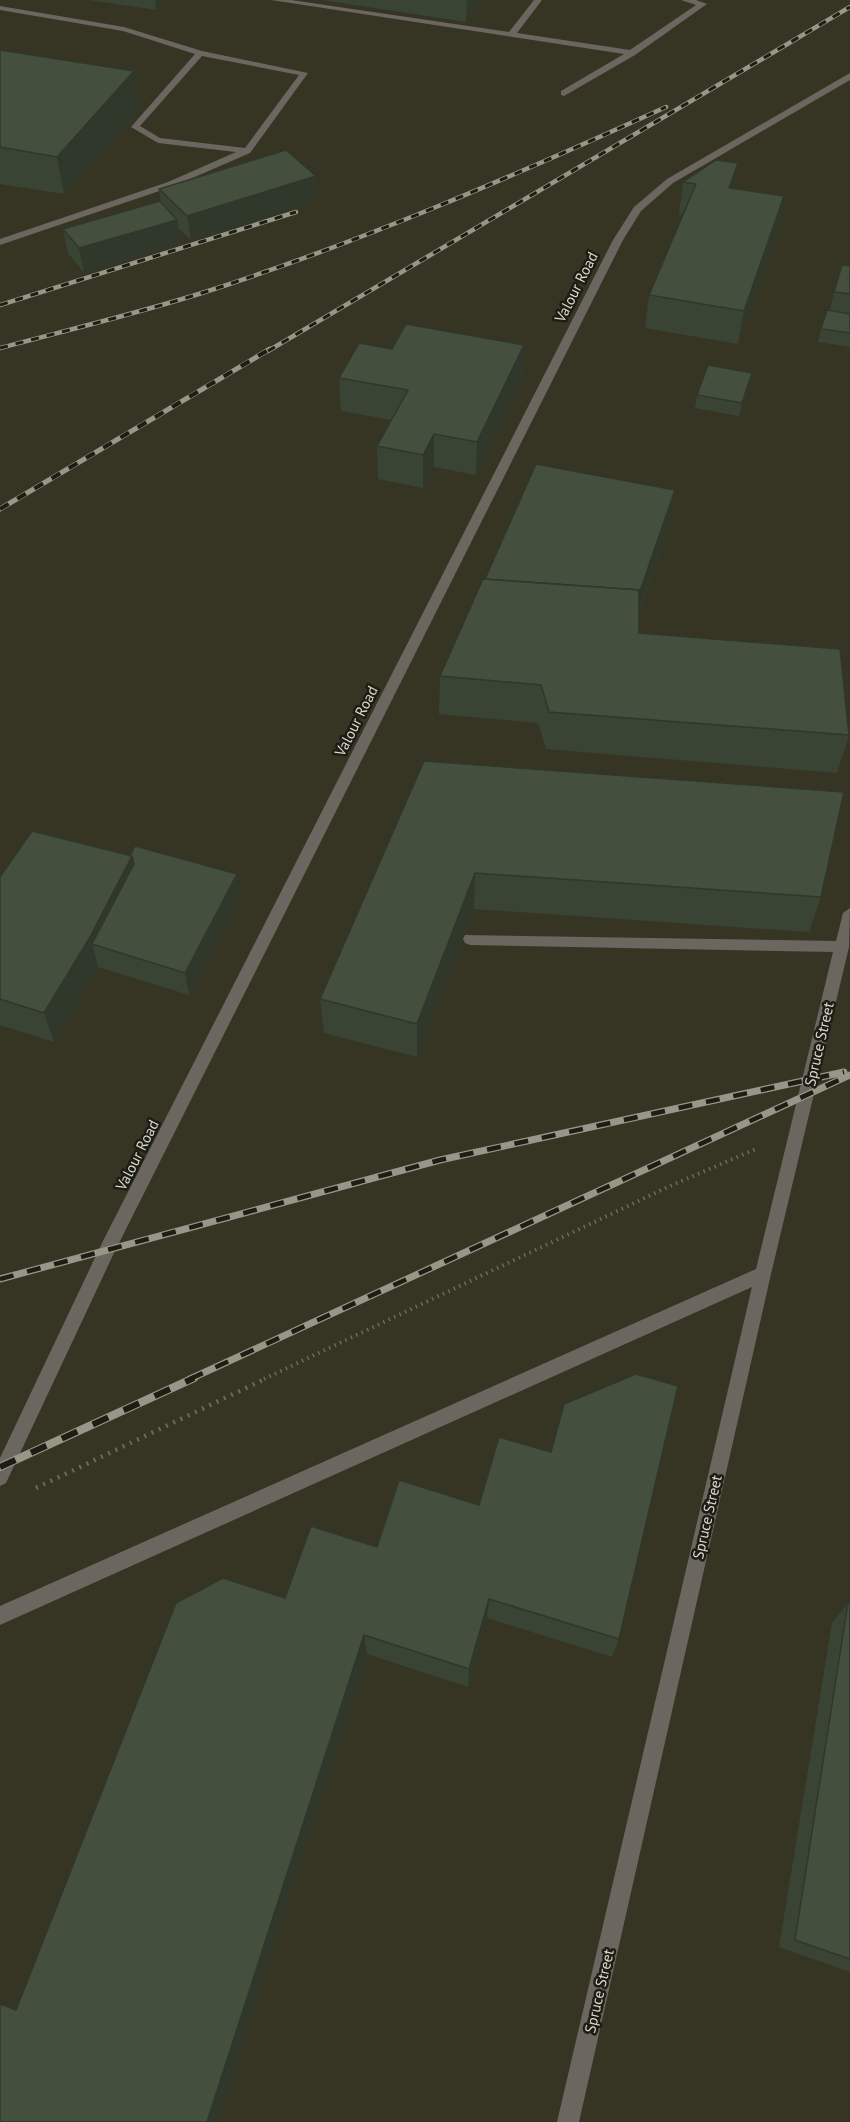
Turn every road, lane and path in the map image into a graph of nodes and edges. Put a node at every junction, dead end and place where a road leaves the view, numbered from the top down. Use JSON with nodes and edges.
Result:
{"nodes":[{"id":1,"x":275,"y":0,"type":"edge"},
{"id":2,"x":538,"y":0,"type":"edge"},
{"id":3,"x":685,"y":0,"type":"edge"},
{"id":4,"x":706,"y":2,"type":"edge"},
{"id":5,"x":0,"y":8,"type":"edge"},
{"id":6,"x":511,"y":35,"type":"junction"},
{"id":7,"x":200,"y":53,"type":"junction"},
{"id":8,"x":632,"y":53,"type":"junction"},
{"id":9,"x":850,"y":76,"type":"edge"},
{"id":10,"x":564,"y":93,"type":"dead end"},
{"id":11,"x":247,"y":151,"type":"junction"},
{"id":12,"x":0,"y":242,"type":"edge"},
{"id":13,"x":850,"y":913,"type":"edge"},
{"id":14,"x":470,"y":939,"type":"dead end"},
{"id":15,"x":842,"y":947,"type":"junction"},
{"id":16,"x":799,"y":1131,"type":"junction"},
{"id":17,"x":763,"y":1274,"type":"junction"},
{"id":18,"x":0,"y":1477,"type":"edge"},
{"id":19,"x":32,"y":1489,"type":"dead end"},
{"id":20,"x":0,"y":1616,"type":"edge"},
{"id":21,"x":568,"y":2122,"type":"edge"}],
"edges":[{"from":1,"to":6,"type":"street"},
{"from":2,"to":6,"type":"street"},
{"from":3,"to":4,"type":"street"},
{"from":4,"to":8,"type":"street"},
{"from":5,"to":7,"type":"street"},
{"from":6,"to":8,"type":"street"},
{"from":7,"to":11,"type":"street"},
{"from":7,"to":11,"type":"street"},
{"from":8,"to":10,"type":"street"},
{"from":9,"to":18,"type":"street","name":"Valour Road"},
{"from":11,"to":12,"type":"street"},
{"from":13,"to":15,"type":"street","name":"Spruce Street"},
{"from":14,"to":15,"type":"street"},
{"from":15,"to":16,"type":"street","name":"Spruce Street"},
{"from":16,"to":17,"type":"street","name":"Spruce Street"},
{"from":16,"to":19,"type":"path"},
{"from":17,"to":20,"type":"street"},
{"from":17,"to":21,"type":"street","name":"Spruce Street"}]}
